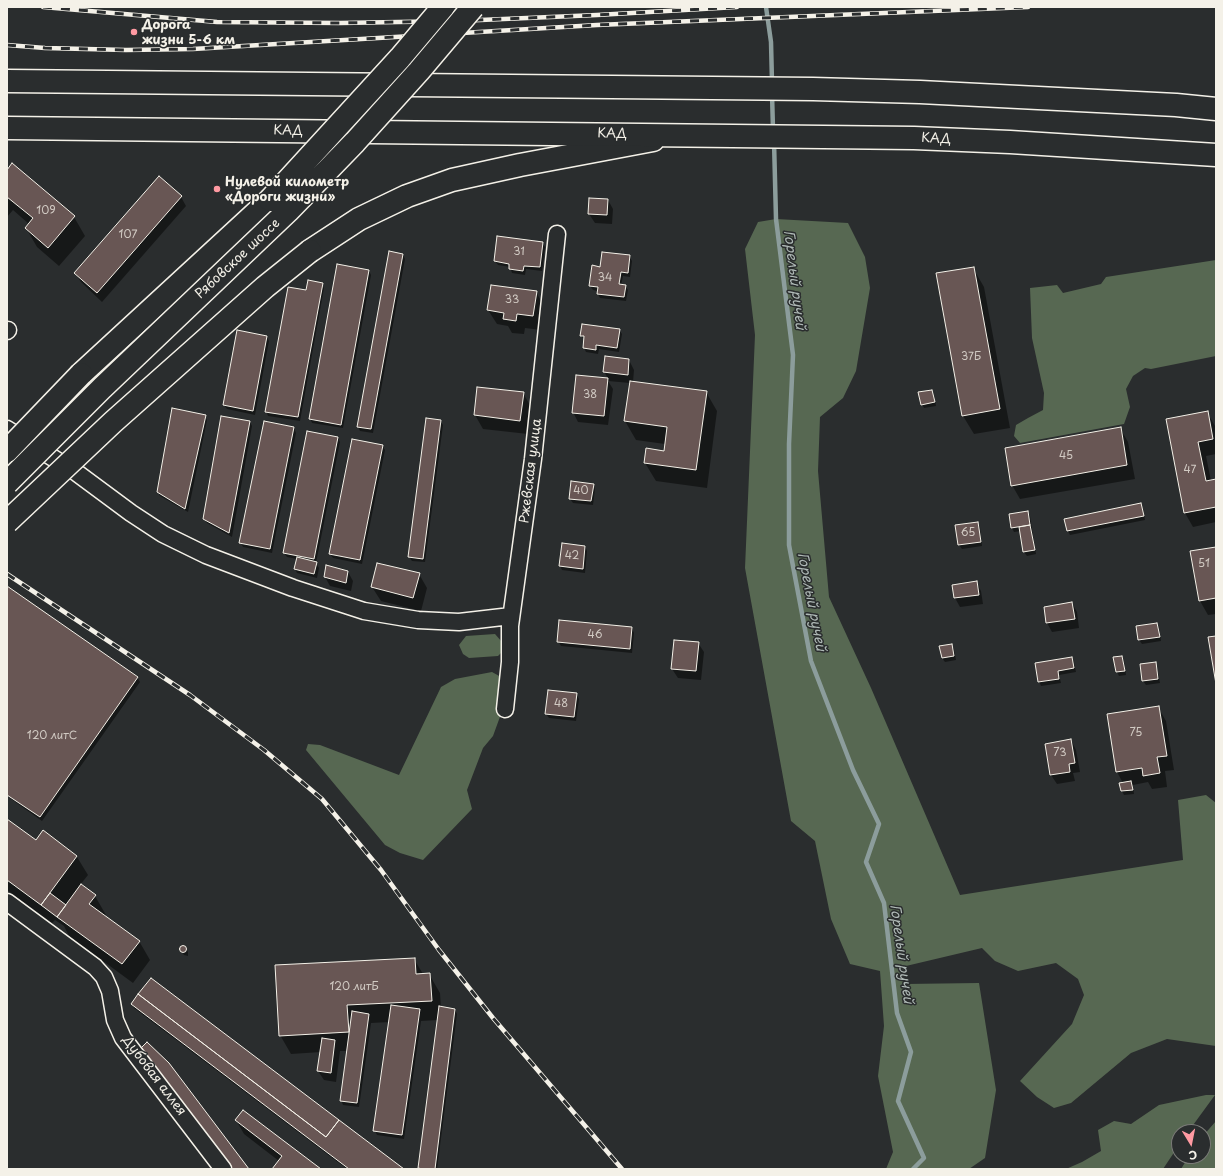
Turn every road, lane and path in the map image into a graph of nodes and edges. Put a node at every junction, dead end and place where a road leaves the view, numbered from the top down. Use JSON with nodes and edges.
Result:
{"nodes":[{"id":1,"x":443,"y":7,"type":"edge"},
{"id":2,"x":473,"y":7,"type":"edge"},
{"id":3,"x":7,"y":82,"type":"edge"},
{"id":4,"x":1216,"y":109,"type":"edge"},
{"id":5,"x":7,"y":128,"type":"edge"},
{"id":6,"x":678,"y":135,"type":"junction"},
{"id":7,"x":1216,"y":156,"type":"edge"},
{"id":8,"x":557,"y":234,"type":"dead end"},
{"id":9,"x":7,"y":429,"type":"edge"},
{"id":10,"x":7,"y":451,"type":"edge"},
{"id":11,"x":7,"y":483,"type":"edge"},
{"id":12,"x":7,"y":522,"type":"edge"},
{"id":13,"x":511,"y":616,"type":"junction"},
{"id":14,"x":505,"y":709,"type":"dead end"},
{"id":15,"x":7,"y":902,"type":"edge"},
{"id":16,"x":223,"y":1169,"type":"edge"}],
"edges":[{"from":1,"to":10,"type":"main road","name":"Рябовское шоссе","bridge":true},
{"from":2,"to":11,"type":"main road","name":"Рябовское шоссе","bridge":true},
{"from":3,"to":4,"type":"main road"},
{"from":5,"to":6,"type":"main road","name":"КАД"},
{"from":6,"to":7,"type":"main road","name":"КАД"},
{"from":6,"to":12,"type":"main road","bridge":true},
{"from":8,"to":13,"type":"street","name":"Ржевская улица"},
{"from":9,"to":13,"type":"street"},
{"from":13,"to":14,"type":"street","name":"Ржевская улица"},
{"from":15,"to":16,"type":"street","name":"Дубовая аллея"}]}
